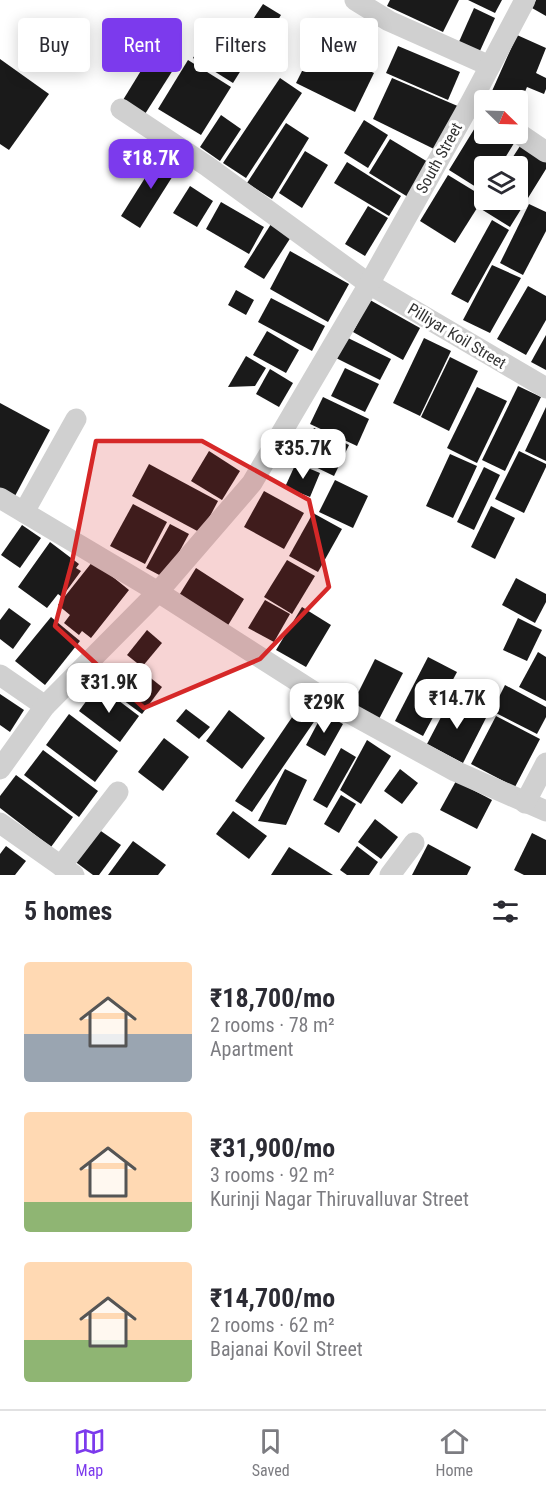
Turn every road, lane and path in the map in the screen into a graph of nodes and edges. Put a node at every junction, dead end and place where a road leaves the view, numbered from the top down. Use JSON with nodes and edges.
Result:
{"nodes":[{"id":1,"x":355,"y":0,"type":"edge"},
{"id":2,"x":525,"y":0,"type":"edge"},
{"id":3,"x":490,"y":66,"type":"junction"},
{"id":4,"x":483,"y":90,"type":"edge"},
{"id":5,"x":121,"y":109,"type":"dead end"},
{"id":6,"x":474,"y":113,"type":"edge"},
{"id":7,"x":528,"y":140,"type":"edge"},
{"id":8,"x":546,"y":152,"type":"edge"},
{"id":9,"x":369,"y":284,"type":"junction"},
{"id":10,"x":546,"y":388,"type":"edge"},
{"id":11,"x":76,"y":419,"type":"dead end"},
{"id":12,"x":0,"y":498,"type":"edge"},
{"id":13,"x":24,"y":513,"type":"junction"},
{"id":14,"x":158,"y":592,"type":"junction"},
{"id":15,"x":0,"y":675,"type":"edge"},
{"id":16,"x":45,"y":706,"type":"junction"},
{"id":17,"x":546,"y":763,"type":"edge"},
{"id":18,"x":0,"y":769,"type":"edge"},
{"id":19,"x":118,"y":792,"type":"dead end"},
{"id":20,"x":525,"y":803,"type":"junction"},
{"id":21,"x":546,"y":811,"type":"edge"},
{"id":22,"x":0,"y":823,"type":"edge"},
{"id":23,"x":414,"y":843,"type":"dead end"},
{"id":24,"x":67,"y":871,"type":"edge"},
{"id":25,"x":390,"y":875,"type":"edge"}],
"edges":[{"from":1,"to":3,"type":"street"},
{"from":2,"to":3,"type":"street","name":"South Street"},
{"from":3,"to":4,"type":"street","name":"South Street"},
{"from":5,"to":9,"type":"street","name":"Pilliyar Koil Street"},
{"from":6,"to":9,"type":"street","name":"South Street"},
{"from":7,"to":8,"type":"street"},
{"from":9,"to":10,"type":"street","name":"Pilliyar Koil Street"},
{"from":9,"to":14,"type":"street","name":"South Street"},
{"from":11,"to":13,"type":"street"},
{"from":12,"to":13,"type":"street"},
{"from":13,"to":14,"type":"street"},
{"from":14,"to":16,"type":"street","name":"South Street"},
{"from":14,"to":20,"type":"street"},
{"from":15,"to":16,"type":"street"},
{"from":16,"to":18,"type":"street","name":"South Street"},
{"from":17,"to":20,"type":"street"},
{"from":19,"to":24,"type":"street"},
{"from":20,"to":21,"type":"street"},
{"from":22,"to":24,"type":"street"},
{"from":23,"to":25,"type":"street"}]}
